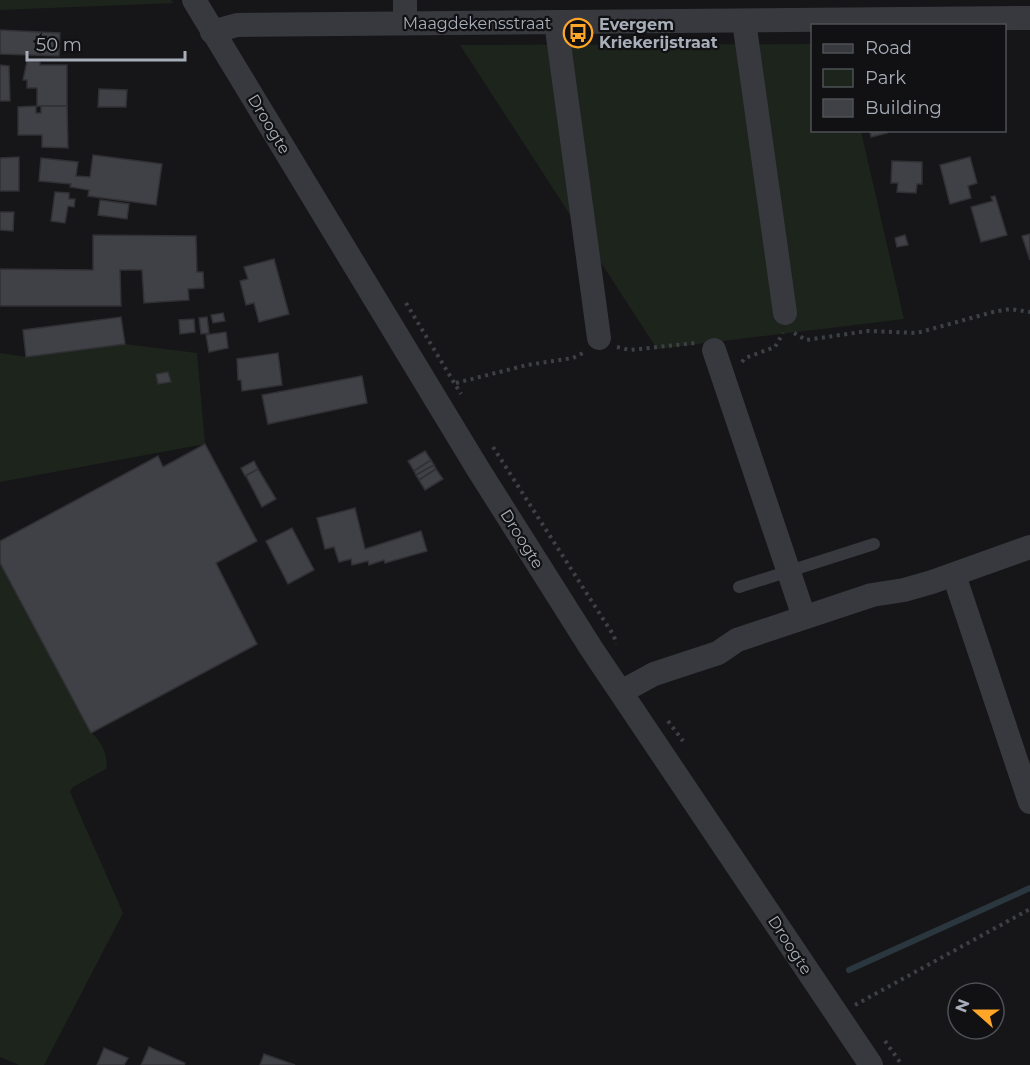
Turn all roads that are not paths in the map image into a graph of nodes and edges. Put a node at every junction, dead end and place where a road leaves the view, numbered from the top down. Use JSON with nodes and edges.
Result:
{"nodes":[{"id":1,"x":194,"y":0,"type":"edge"},
{"id":2,"x":405,"y":12,"type":"edge"},
{"id":3,"x":1030,"y":18,"type":"edge"},
{"id":4,"x":744,"y":21,"type":"junction"},
{"id":5,"x":556,"y":22,"type":"junction"},
{"id":6,"x":212,"y":32,"type":"junction"},
{"id":7,"x":786,"y":320,"type":"road end"},
{"id":8,"x":595,"y":342,"type":"road end"},
{"id":9,"x":714,"y":350,"type":"road end"},
{"id":10,"x":874,"y":544,"type":"dead end"},
{"id":11,"x":1030,"y":547,"type":"edge"},
{"id":12,"x":788,"y":572,"type":"junction"},
{"id":13,"x":954,"y":575,"type":"junction"},
{"id":14,"x":739,"y":587,"type":"dead end"},
{"id":15,"x":804,"y":618,"type":"junction"},
{"id":16,"x":621,"y":692,"type":"junction"},
{"id":17,"x":1030,"y":802,"type":"edge"},
{"id":18,"x":872,"y":1065,"type":"edge"}],
"edges":[{"from":1,"to":6,"type":"street","name":"Droogte"},
{"from":2,"to":5,"type":"street","name":"Maagdekensstraat"},
{"from":2,"to":6,"type":"street","name":"Maagdekensstraat"},
{"from":3,"to":4,"type":"street","name":"Maagdekensstraat"},
{"from":4,"to":5,"type":"street","name":"Maagdekensstraat"},
{"from":4,"to":7,"type":"street"},
{"from":5,"to":8,"type":"street"},
{"from":6,"to":16,"type":"street","name":"Droogte"},
{"from":9,"to":12,"type":"street"},
{"from":10,"to":12,"type":"lane"},
{"from":11,"to":13,"type":"street"},
{"from":12,"to":14,"type":"lane"},
{"from":12,"to":15,"type":"street"},
{"from":13,"to":15,"type":"street"},
{"from":13,"to":17,"type":"street"},
{"from":15,"to":16,"type":"street"},
{"from":16,"to":18,"type":"street","name":"Droogte"}]}
